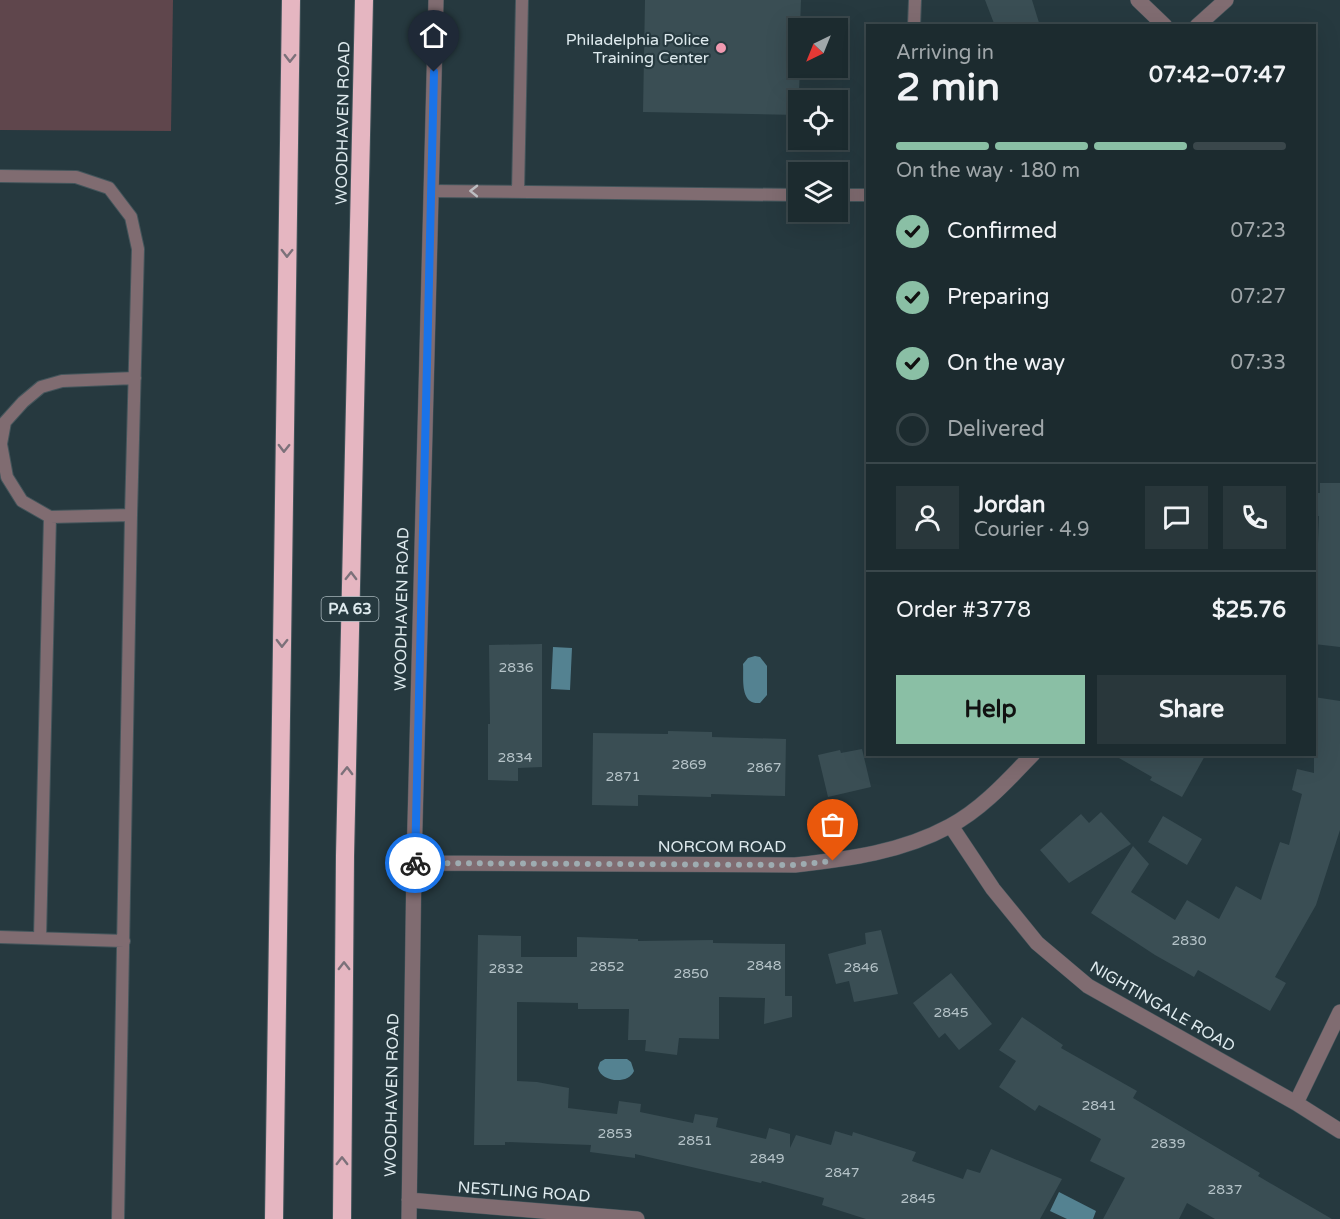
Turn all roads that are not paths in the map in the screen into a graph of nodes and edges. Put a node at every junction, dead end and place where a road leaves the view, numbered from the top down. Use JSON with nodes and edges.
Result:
{"nodes":[{"id":1,"x":291,"y":0,"type":"edge"},
{"id":2,"x":364,"y":0,"type":"edge"},
{"id":3,"x":436,"y":0,"type":"edge"},
{"id":4,"x":522,"y":0,"type":"edge"},
{"id":5,"x":915,"y":0,"type":"edge"},
{"id":6,"x":1138,"y":0,"type":"edge"},
{"id":7,"x":1224,"y":0,"type":"edge"},
{"id":8,"x":914,"y":24,"type":"edge"},
{"id":9,"x":1164,"y":24,"type":"edge"},
{"id":10,"x":1199,"y":24,"type":"edge"},
{"id":11,"x":0,"y":176,"type":"edge"},
{"id":12,"x":431,"y":191,"type":"junction"},
{"id":13,"x":518,"y":192,"type":"junction"},
{"id":14,"x":788,"y":195,"type":"edge"},
{"id":15,"x":848,"y":195,"type":"edge"},
{"id":16,"x":866,"y":195,"type":"edge"},
{"id":17,"x":135,"y":378,"type":"junction"},
{"id":18,"x":131,"y":514,"type":"junction"},
{"id":19,"x":50,"y":517,"type":"junction"},
{"id":20,"x":1031,"y":756,"type":"edge"},
{"id":21,"x":951,"y":826,"type":"junction"},
{"id":22,"x":414,"y":863,"type":"junction"},
{"id":23,"x":0,"y":937,"type":"edge"},
{"id":24,"x":40,"y":938,"type":"junction"},
{"id":25,"x":124,"y":941,"type":"junction"},
{"id":26,"x":1340,"y":1012,"type":"edge"},
{"id":27,"x":1296,"y":1103,"type":"junction"},
{"id":28,"x":1340,"y":1131,"type":"edge"},
{"id":29,"x":409,"y":1200,"type":"junction"},
{"id":30,"x":118,"y":1219,"type":"edge"},
{"id":31,"x":274,"y":1219,"type":"edge"},
{"id":32,"x":342,"y":1219,"type":"edge"},
{"id":33,"x":409,"y":1219,"type":"edge"},
{"id":34,"x":637,"y":1219,"type":"edge"}],
"edges":[{"from":1,"to":31,"type":"highway","one_way":true},
{"from":32,"to":2,"type":"highway","name":"WOODHAVEN ROAD","number":"PA 63","one_way":true},
{"from":3,"to":12,"type":"street","name":"WOODHAVEN ROAD"},
{"from":4,"to":13,"type":"lane"},
{"from":5,"to":8,"type":"lane"},
{"from":6,"to":9,"type":"street"},
{"from":7,"to":10,"type":"street"},
{"from":11,"to":17,"type":"lane"},
{"from":13,"to":12,"type":"lane","one_way":true},
{"from":12,"to":22,"type":"street","name":"WOODHAVEN ROAD"},
{"from":13,"to":14,"type":"lane"},
{"from":15,"to":16,"type":"lane"},
{"from":17,"to":18,"type":"lane"},
{"from":17,"to":19,"type":"lane"},
{"from":18,"to":19,"type":"lane"},
{"from":18,"to":25,"type":"lane"},
{"from":19,"to":24,"type":"lane"},
{"from":20,"to":21,"type":"street","name":"NORCOM ROAD"},
{"from":21,"to":22,"type":"street","name":"NORCOM ROAD"},
{"from":21,"to":27,"type":"street","name":"NIGHTINGALE ROAD"},
{"from":22,"to":29,"type":"street","name":"WOODHAVEN ROAD"},
{"from":23,"to":24,"type":"lane"},
{"from":24,"to":25,"type":"lane"},
{"from":25,"to":30,"type":"lane"},
{"from":26,"to":27,"type":"street"},
{"from":27,"to":28,"type":"street","name":"NIGHTINGALE ROAD"},
{"from":29,"to":33,"type":"street","name":"WOODHAVEN ROAD"},
{"from":29,"to":34,"type":"street","name":"NESTLING ROAD"}]}
